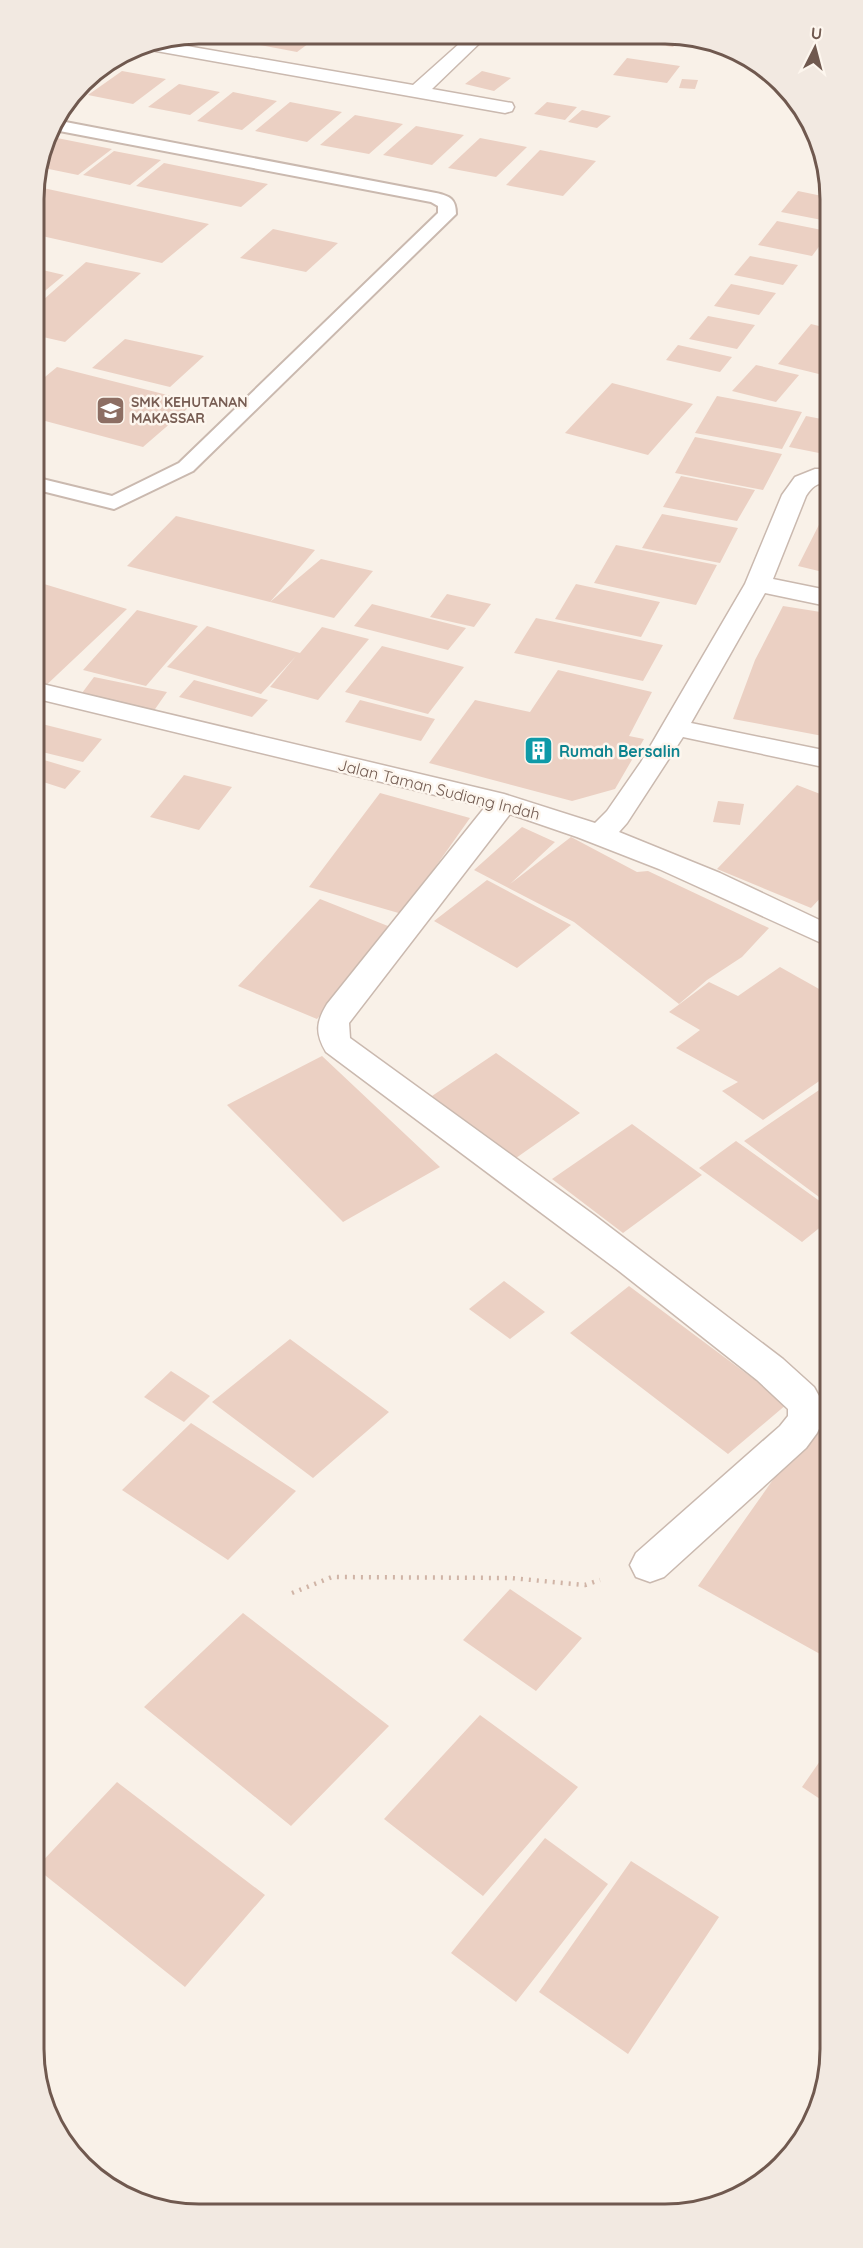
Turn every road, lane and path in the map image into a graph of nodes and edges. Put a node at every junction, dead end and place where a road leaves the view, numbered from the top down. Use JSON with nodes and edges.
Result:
{"nodes":[{"id":1,"x":469,"y":44,"type":"edge"},
{"id":2,"x":164,"y":47,"type":"edge"},
{"id":3,"x":417,"y":92,"type":"junction"},
{"id":4,"x":505,"y":107,"type":"dead end"},
{"id":5,"x":62,"y":126,"type":"edge"},
{"id":6,"x":820,"y":476,"type":"edge"},
{"id":7,"x":44,"y":486,"type":"edge"},
{"id":8,"x":758,"y":584,"type":"junction"},
{"id":9,"x":820,"y":597,"type":"edge"},
{"id":10,"x":44,"y":692,"type":"edge"},
{"id":11,"x":673,"y":727,"type":"junction"},
{"id":12,"x":820,"y":758,"type":"edge"},
{"id":13,"x":504,"y":803,"type":"junction"},
{"id":14,"x":600,"y":834,"type":"junction"},
{"id":15,"x":820,"y":932,"type":"edge"},
{"id":16,"x":650,"y":1565,"type":"joint"},
{"id":17,"x":292,"y":1593,"type":"dead end"}],
"edges":[{"from":1,"to":3,"type":"street"},
{"from":2,"to":3,"type":"street"},
{"from":3,"to":4,"type":"street"},
{"from":5,"to":7,"type":"lane"},
{"from":6,"to":8,"type":"street"},
{"from":8,"to":9,"type":"street"},
{"from":8,"to":11,"type":"street"},
{"from":10,"to":13,"type":"street","name":"Jalan Taman Sudiang Indah"},
{"from":11,"to":12,"type":"street"},
{"from":11,"to":14,"type":"street"},
{"from":13,"to":14,"type":"street","name":"Jalan Taman Sudiang Indah"},
{"from":13,"to":16,"type":"street"},
{"from":14,"to":15,"type":"street","name":"Jalan Taman Sudiang Indah"},
{"from":16,"to":17,"type":"path"}]}
